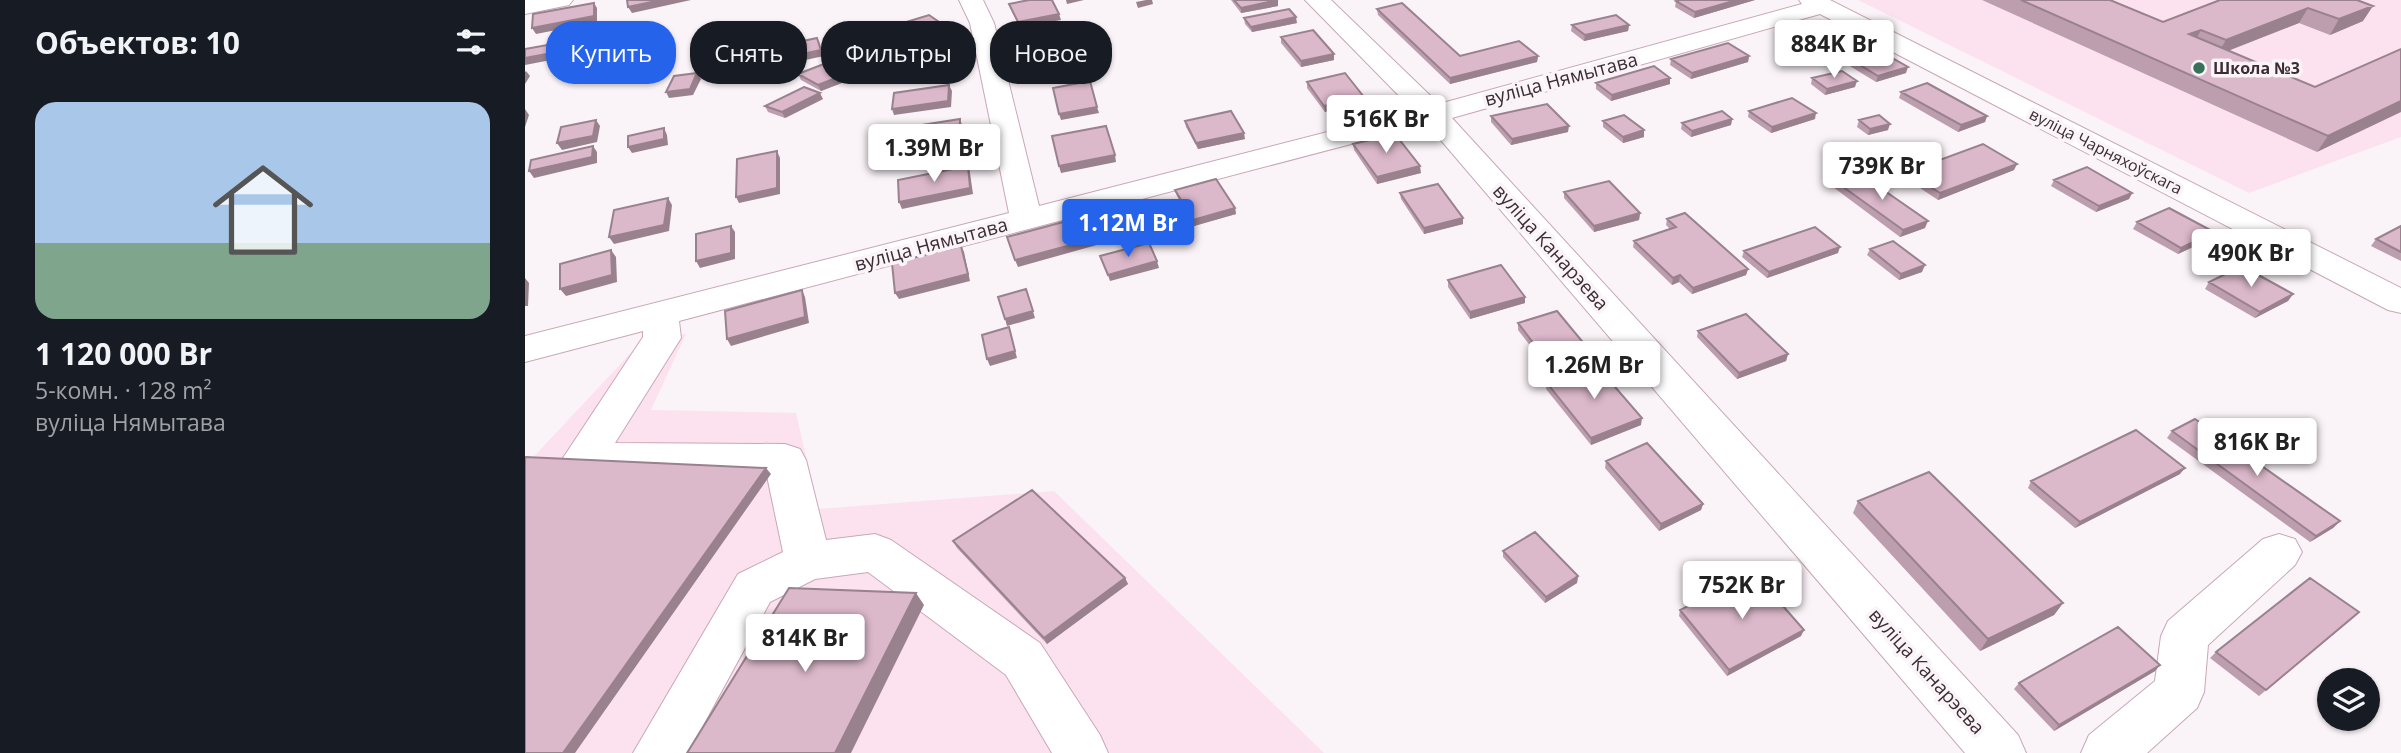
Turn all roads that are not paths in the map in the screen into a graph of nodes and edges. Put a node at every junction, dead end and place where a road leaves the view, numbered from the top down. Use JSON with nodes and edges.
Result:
{"nodes":[{"id":1,"x":561,"y":0,"type":"edge"},
{"id":2,"x":971,"y":0,"type":"edge"},
{"id":3,"x":1317,"y":0,"type":"edge"},
{"id":4,"x":1817,"y":3,"type":"edge"},
{"id":5,"x":525,"y":7,"type":"edge"},
{"id":6,"x":1433,"y":114,"type":"junction"},
{"id":7,"x":1026,"y":218,"type":"junction"},
{"id":8,"x":2401,"y":302,"type":"edge"},
{"id":9,"x":660,"y":316,"type":"junction"},
{"id":10,"x":525,"y":349,"type":"edge"},
{"id":11,"x":2279,"y":552,"type":"dead end"},
{"id":12,"x":808,"y":561,"type":"junction"},
{"id":13,"x":660,"y":753,"type":"edge"},
{"id":14,"x":1081,"y":753,"type":"edge"},
{"id":15,"x":1999,"y":753,"type":"edge"},
{"id":16,"x":2108,"y":753,"type":"edge"}],
"edges":[{"from":1,"to":5,"type":"street"},
{"from":2,"to":7,"type":"street"},
{"from":3,"to":6,"type":"street","name":"вуліца Канарэева"},
{"from":4,"to":6,"type":"street","name":"вуліца Нямытава"},
{"from":4,"to":8,"type":"street","name":"вуліца Чарняхоўскага"},
{"from":6,"to":7,"type":"street","name":"вуліца Нямытава"},
{"from":6,"to":15,"type":"street","name":"вуліца Канарэева"},
{"from":7,"to":9,"type":"street","name":"вуліца Нямытава"},
{"from":9,"to":10,"type":"street","name":"вуліца Нямытава"},
{"from":9,"to":12,"type":"street"},
{"from":11,"to":16,"type":"street"},
{"from":12,"to":13,"type":"street"},
{"from":12,"to":14,"type":"street"}]}
